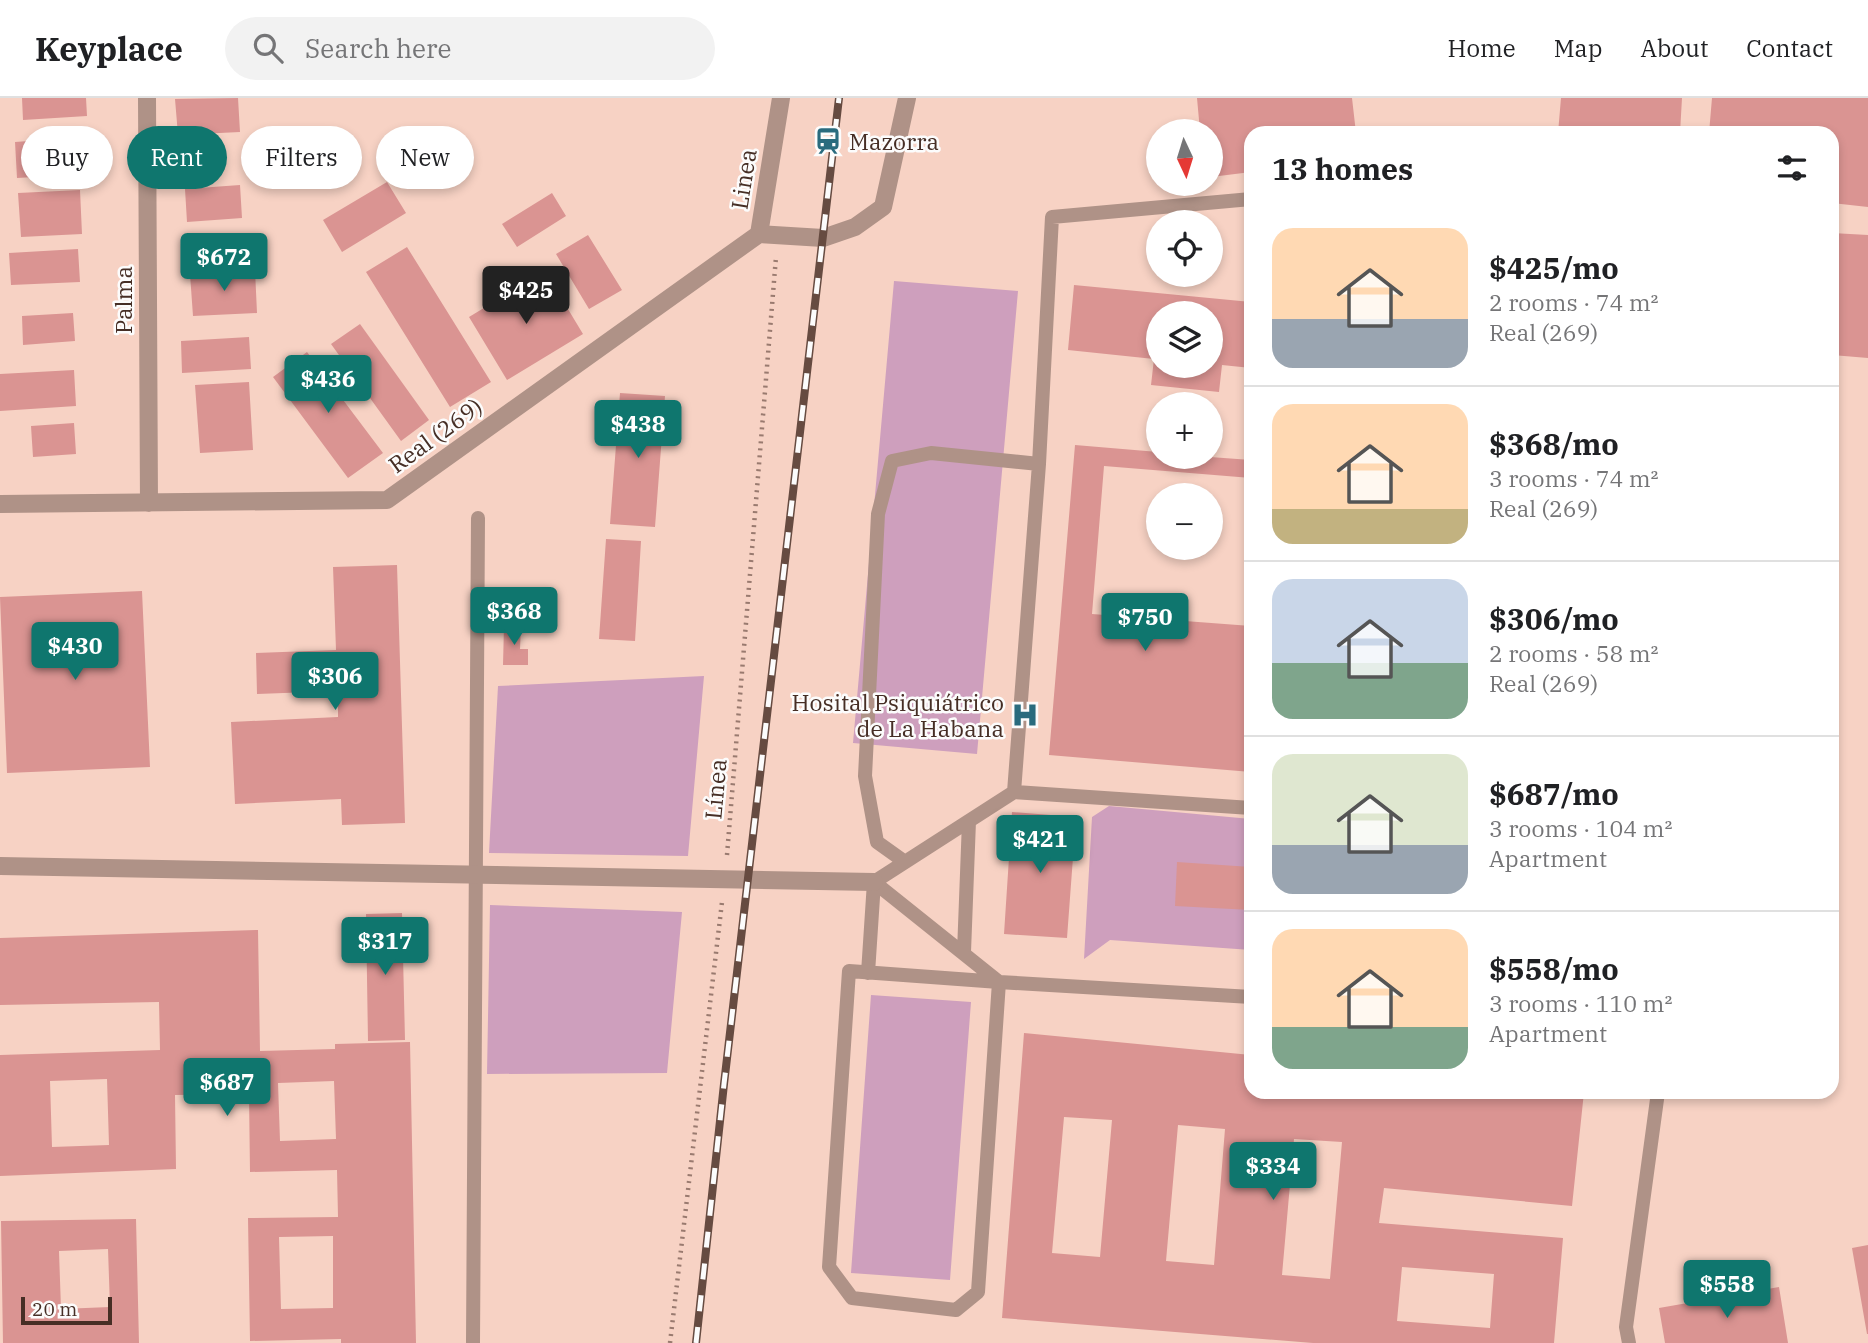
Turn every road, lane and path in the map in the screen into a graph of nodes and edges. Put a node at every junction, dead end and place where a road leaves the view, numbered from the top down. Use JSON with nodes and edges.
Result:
{"nodes":[{"id":1,"x":147,"y":98,"type":"edge"},
{"id":2,"x":781,"y":98,"type":"edge"},
{"id":3,"x":907,"y":98,"type":"edge"},
{"id":4,"x":1244,"y":200,"type":"edge"},
{"id":5,"x":759,"y":234,"type":"junction"},
{"id":6,"x":778,"y":235,"type":"junction"},
{"id":7,"x":1039,"y":464,"type":"junction"},
{"id":8,"x":149,"y":503,"type":"junction"},
{"id":9,"x":0,"y":504,"type":"edge"},
{"id":10,"x":478,"y":518,"type":"dead end"},
{"id":11,"x":1014,"y":792,"type":"junction"},
{"id":12,"x":1244,"y":808,"type":"edge"},
{"id":13,"x":969,"y":821,"type":"junction"},
{"id":14,"x":905,"y":862,"type":"junction"},
{"id":15,"x":0,"y":866,"type":"edge"},
{"id":16,"x":476,"y":875,"type":"junction"},
{"id":17,"x":725,"y":880,"type":"junction"},
{"id":18,"x":874,"y":882,"type":"junction"},
{"id":19,"x":964,"y":952,"type":"junction"},
{"id":20,"x":868,"y":973,"type":"junction"},
{"id":21,"x":999,"y":982,"type":"junction"},
{"id":22,"x":1244,"y":997,"type":"edge"},
{"id":23,"x":1657,"y":1099,"type":"edge"},
{"id":24,"x":473,"y":1343,"type":"edge"},
{"id":25,"x":670,"y":1343,"type":"edge"},
{"id":26,"x":1629,"y":1343,"type":"edge"}],
"edges":[{"from":1,"to":8,"type":"street","name":"Palma"},
{"from":2,"to":5,"type":"street","name":"Linea"},
{"from":3,"to":6,"type":"street","name":"Linea"},
{"from":4,"to":7,"type":"lane"},
{"from":5,"to":6,"type":"street","name":"Linea"},
{"from":5,"to":8,"type":"street","name":"Real (269)"},
{"from":6,"to":17,"type":"path","name":"Línea"},
{"from":7,"to":11,"type":"lane"},
{"from":7,"to":14,"type":"lane"},
{"from":8,"to":9,"type":"street","name":"Real (269)"},
{"from":10,"to":16,"type":"lane"},
{"from":11,"to":12,"type":"lane"},
{"from":11,"to":13,"type":"lane"},
{"from":13,"to":14,"type":"lane"},
{"from":13,"to":19,"type":"lane"},
{"from":14,"to":18,"type":"lane"},
{"from":15,"to":16,"type":"street"},
{"from":16,"to":17,"type":"street"},
{"from":16,"to":24,"type":"lane"},
{"from":17,"to":18,"type":"street"},
{"from":17,"to":25,"type":"path","name":"Línea"},
{"from":18,"to":19,"type":"lane"},
{"from":18,"to":20,"type":"lane"},
{"from":19,"to":21,"type":"lane"},
{"from":20,"to":21,"type":"lane"},
{"from":20,"to":21,"type":"lane"},
{"from":21,"to":22,"type":"lane"},
{"from":23,"to":26,"type":"lane"}]}
